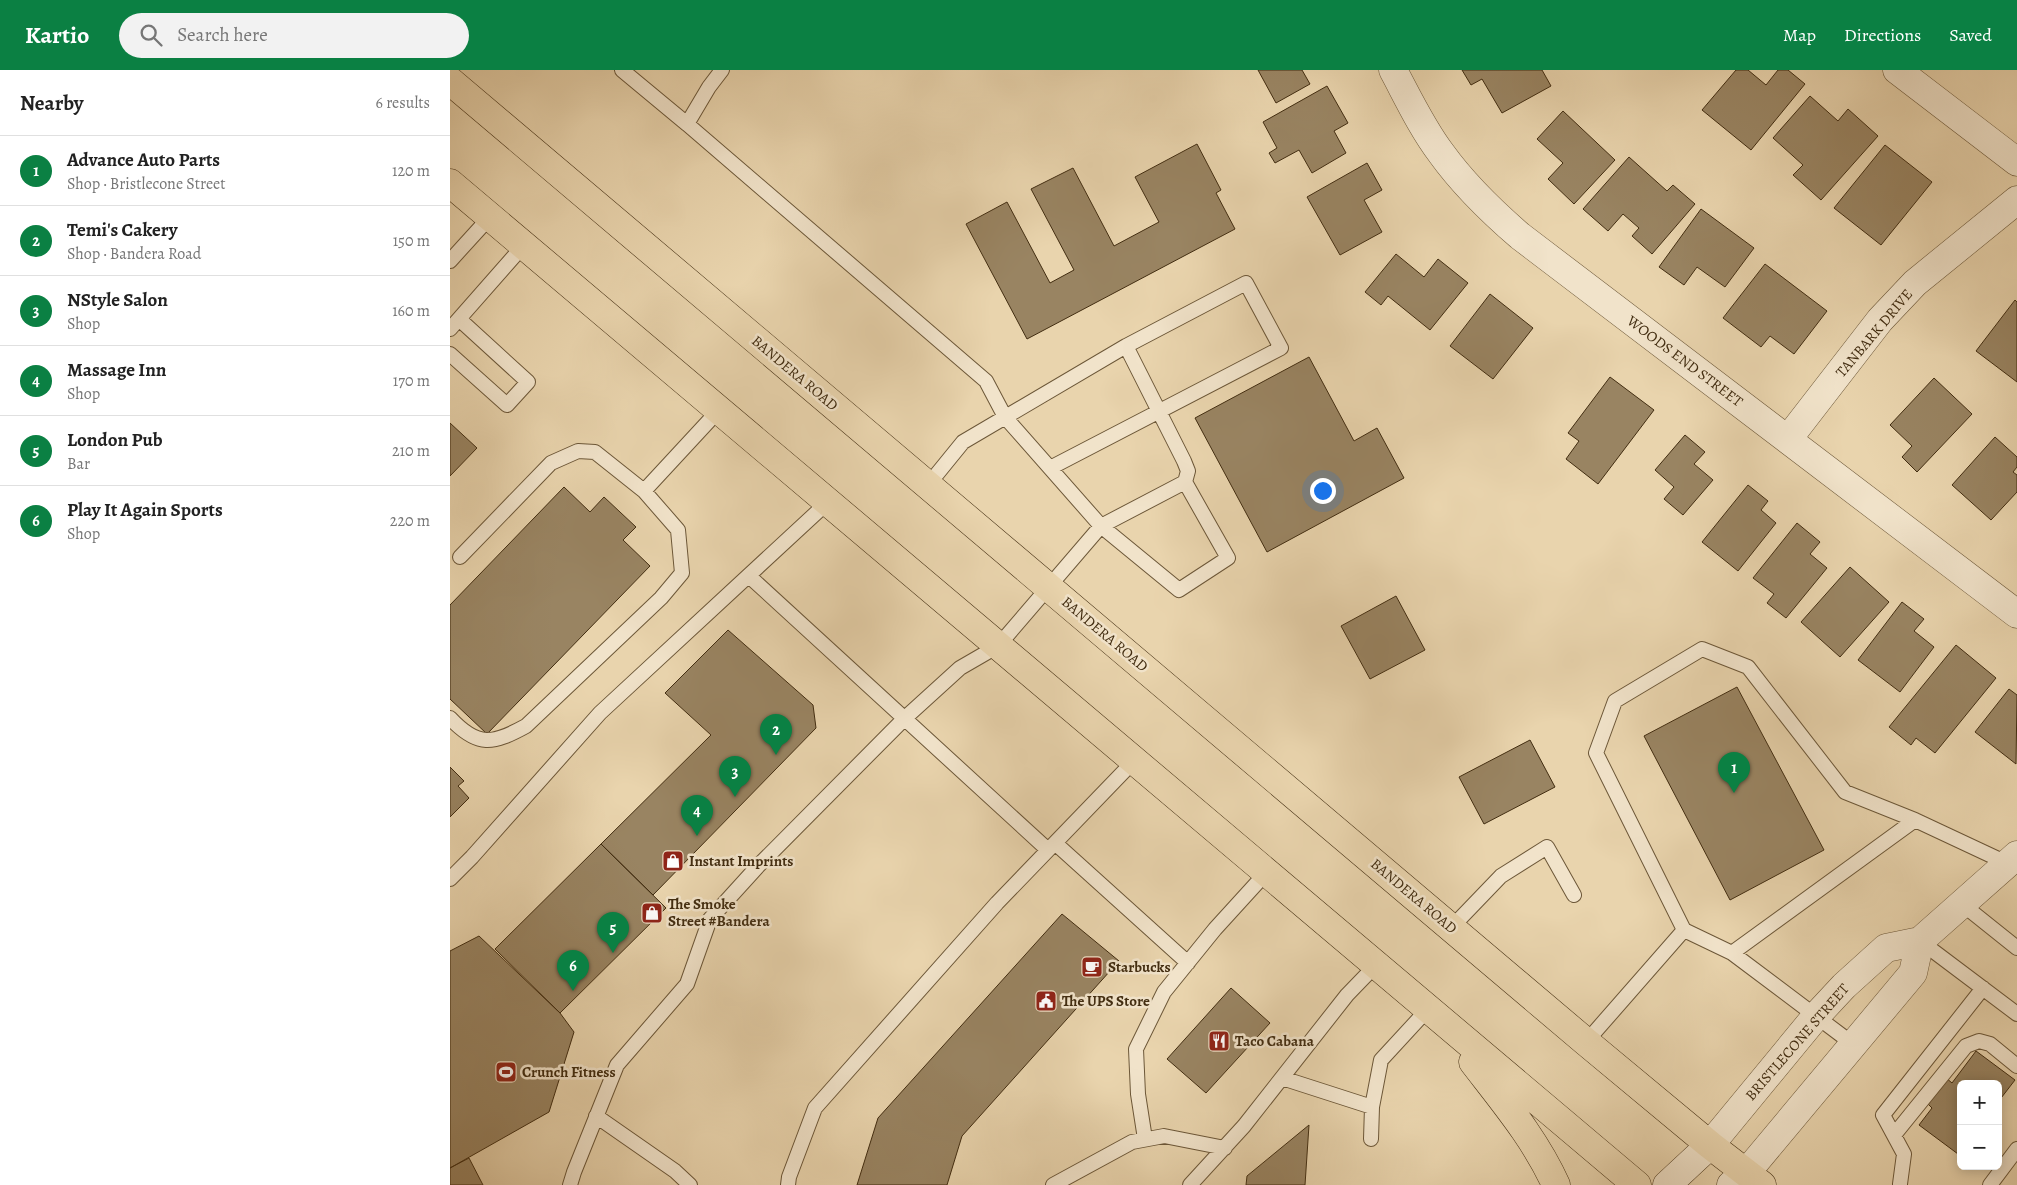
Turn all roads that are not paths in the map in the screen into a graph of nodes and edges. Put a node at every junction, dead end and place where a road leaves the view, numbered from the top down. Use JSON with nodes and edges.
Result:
{"nodes":[{"id":1,"x":622,"y":70,"type":"edge"},
{"id":2,"x":722,"y":70,"type":"edge"},
{"id":3,"x":1394,"y":70,"type":"edge"},
{"id":4,"x":1897,"y":70,"type":"edge"},
{"id":5,"x":450,"y":81,"type":"edge"},
{"id":6,"x":687,"y":124,"type":"junction"},
{"id":7,"x":2017,"y":162,"type":"edge"},
{"id":8,"x":450,"y":183,"type":"edge"},
{"id":9,"x":2017,"y":200,"type":"edge"},
{"id":10,"x":490,"y":216,"type":"junction"},
{"id":11,"x":524,"y":245,"type":"junction"},
{"id":12,"x":450,"y":261,"type":"edge"},
{"id":13,"x":454,"y":324,"type":"edge"},
{"id":14,"x":1126,"y":346,"type":"junction"},
{"id":15,"x":450,"y":354,"type":"edge"},
{"id":16,"x":719,"y":410,"type":"junction"},
{"id":17,"x":1159,"y":410,"type":"junction"},
{"id":18,"x":1005,"y":417,"type":"junction"},
{"id":19,"x":1788,"y":439,"type":"junction"},
{"id":20,"x":1050,"y":468,"type":"junction"},
{"id":21,"x":1186,"y":482,"type":"junction"},
{"id":22,"x":928,"y":484,"type":"junction"},
{"id":23,"x":644,"y":492,"type":"junction"},
{"id":24,"x":828,"y":502,"type":"junction"},
{"id":25,"x":1101,"y":526,"type":"junction"},
{"id":26,"x":460,"y":557,"type":"dead end"},
{"id":27,"x":749,"y":576,"type":"junction"},
{"id":28,"x":1048,"y":586,"type":"junction"},
{"id":29,"x":2017,"y":614,"type":"edge"},
{"id":30,"x":998,"y":646,"type":"junction"},
{"id":31,"x":450,"y":718,"type":"edge"},
{"id":32,"x":905,"y":718,"type":"junction"},
{"id":33,"x":1134,"y":761,"type":"junction"},
{"id":34,"x":1915,"y":820,"type":"junction"},
{"id":35,"x":1052,"y":846,"type":"junction"},
{"id":36,"x":2013,"y":859,"type":"edge"},
{"id":37,"x":1266,"y":872,"type":"junction"},
{"id":38,"x":450,"y":879,"type":"edge"},
{"id":39,"x":1574,"y":895,"type":"dead end"},
{"id":40,"x":1962,"y":904,"type":"junction"},
{"id":41,"x":1452,"y":928,"type":"junction"},
{"id":42,"x":1684,"y":930,"type":"junction"},
{"id":43,"x":1920,"y":940,"type":"junction"},
{"id":44,"x":2017,"y":948,"type":"edge"},
{"id":45,"x":1732,"y":953,"type":"junction"},
{"id":46,"x":1188,"y":963,"type":"junction"},
{"id":47,"x":1376,"y":965,"type":"junction"},
{"id":48,"x":1984,"y":988,"type":"junction"},
{"id":49,"x":1432,"y":1013,"type":"junction"},
{"id":50,"x":2017,"y":1014,"type":"edge"},
{"id":51,"x":1817,"y":1015,"type":"junction"},
{"id":52,"x":1586,"y":1042,"type":"junction"},
{"id":53,"x":1853,"y":1044,"type":"junction"},
{"id":54,"x":2017,"y":1066,"type":"edge"},
{"id":55,"x":1282,"y":1078,"type":"junction"},
{"id":56,"x":1372,"y":1107,"type":"junction"},
{"id":57,"x":596,"y":1116,"type":"junction"},
{"id":58,"x":1894,"y":1135,"type":"junction"},
{"id":59,"x":1145,"y":1139,"type":"junction"},
{"id":60,"x":1371,"y":1139,"type":"dead end"},
{"id":61,"x":1710,"y":1145,"type":"junction"},
{"id":62,"x":1225,"y":1148,"type":"junction"},
{"id":63,"x":2017,"y":1149,"type":"edge"},
{"id":64,"x":1746,"y":1181,"type":"edge"},
{"id":65,"x":570,"y":1185,"type":"edge"},
{"id":66,"x":690,"y":1185,"type":"edge"},
{"id":67,"x":788,"y":1185,"type":"edge"},
{"id":68,"x":1052,"y":1185,"type":"edge"},
{"id":69,"x":1190,"y":1185,"type":"edge"},
{"id":70,"x":1556,"y":1185,"type":"edge"},
{"id":71,"x":1637,"y":1185,"type":"edge"},
{"id":72,"x":1667,"y":1185,"type":"edge"},
{"id":73,"x":1900,"y":1185,"type":"edge"},
{"id":74,"x":1990,"y":1185,"type":"edge"}],
"edges":[{"from":1,"to":6,"type":"lane"},
{"from":2,"to":6,"type":"lane"},
{"from":3,"to":19,"type":"street","name":"WOODS END STREET"},
{"from":4,"to":7,"type":"street"},
{"from":5,"to":22,"type":"main road","name":"BANDERA ROAD"},
{"from":6,"to":18,"type":"lane"},
{"from":8,"to":10,"type":"main road"},
{"from":9,"to":19,"type":"street","name":"TANBARK DRIVE"},
{"from":10,"to":11,"type":"main road"},
{"from":10,"to":12,"type":"lane"},
{"from":11,"to":13,"type":"lane"},
{"from":11,"to":16,"type":"main road"},
{"from":13,"to":15,"type":"lane"},
{"from":14,"to":17,"type":"lane"},
{"from":14,"to":17,"type":"lane"},
{"from":14,"to":18,"type":"lane"},
{"from":16,"to":23,"type":"lane"},
{"from":16,"to":24,"type":"main road"},
{"from":17,"to":20,"type":"lane"},
{"from":17,"to":21,"type":"lane"},
{"from":18,"to":20,"type":"lane"},
{"from":18,"to":22,"type":"lane"},
{"from":19,"to":29,"type":"street","name":"WOODS END STREET"},
{"from":20,"to":25,"type":"lane"},
{"from":21,"to":25,"type":"lane"},
{"from":21,"to":25,"type":"lane"},
{"from":22,"to":28,"type":"main road","name":"BANDERA ROAD"},
{"from":23,"to":26,"type":"lane"},
{"from":23,"to":31,"type":"lane"},
{"from":24,"to":27,"type":"lane"},
{"from":24,"to":30,"type":"main road"},
{"from":25,"to":28,"type":"lane"},
{"from":27,"to":32,"type":"lane"},
{"from":27,"to":38,"type":"lane"},
{"from":28,"to":30,"type":"lane"},
{"from":28,"to":41,"type":"main road","name":"BANDERA ROAD"},
{"from":30,"to":32,"type":"lane"},
{"from":30,"to":33,"type":"main road"},
{"from":32,"to":35,"type":"lane"},
{"from":32,"to":57,"type":"lane"},
{"from":33,"to":35,"type":"lane"},
{"from":33,"to":37,"type":"main road"},
{"from":34,"to":36,"type":"lane"},
{"from":34,"to":42,"type":"lane"},
{"from":34,"to":45,"type":"lane"},
{"from":35,"to":46,"type":"lane"},
{"from":35,"to":67,"type":"lane"},
{"from":36,"to":40,"type":"street","name":"BRISTLECONE STREET"},
{"from":37,"to":46,"type":"lane"},
{"from":37,"to":47,"type":"main road"},
{"from":39,"to":41,"type":"lane"},
{"from":40,"to":43,"type":"street","name":"BRISTLECONE STREET"},
{"from":40,"to":44,"type":"lane"},
{"from":41,"to":52,"type":"main road","name":"BANDERA ROAD"},
{"from":42,"to":45,"type":"lane"},
{"from":42,"to":52,"type":"lane"},
{"from":43,"to":48,"type":"lane"},
{"from":43,"to":51,"type":"street","name":"BRISTLECONE STREET"},
{"from":43,"to":53,"type":"street"},
{"from":45,"to":51,"type":"lane"},
{"from":46,"to":59,"type":"lane"},
{"from":47,"to":49,"type":"main road"},
{"from":47,"to":55,"type":"lane"},
{"from":48,"to":50,"type":"lane"},
{"from":48,"to":58,"type":"lane"},
{"from":49,"to":56,"type":"lane"},
{"from":49,"to":70,"type":"main road"},
{"from":49,"to":71,"type":"main road"},
{"from":51,"to":53,"type":"lane"},
{"from":51,"to":61,"type":"street","name":"BRISTLECONE STREET"},
{"from":52,"to":61,"type":"main road","name":"BANDERA ROAD"},
{"from":53,"to":64,"type":"street"},
{"from":54,"to":58,"type":"lane"},
{"from":55,"to":56,"type":"lane"},
{"from":55,"to":62,"type":"lane"},
{"from":56,"to":60,"type":"lane"},
{"from":57,"to":65,"type":"lane"},
{"from":57,"to":66,"type":"lane"},
{"from":58,"to":73,"type":"lane"},
{"from":59,"to":62,"type":"lane"},
{"from":59,"to":68,"type":"lane"},
{"from":61,"to":64,"type":"main road","name":"BANDERA ROAD"},
{"from":61,"to":72,"type":"street","name":"BRISTLECONE STREET"},
{"from":62,"to":69,"type":"lane"},
{"from":63,"to":74,"type":"lane"}]}
